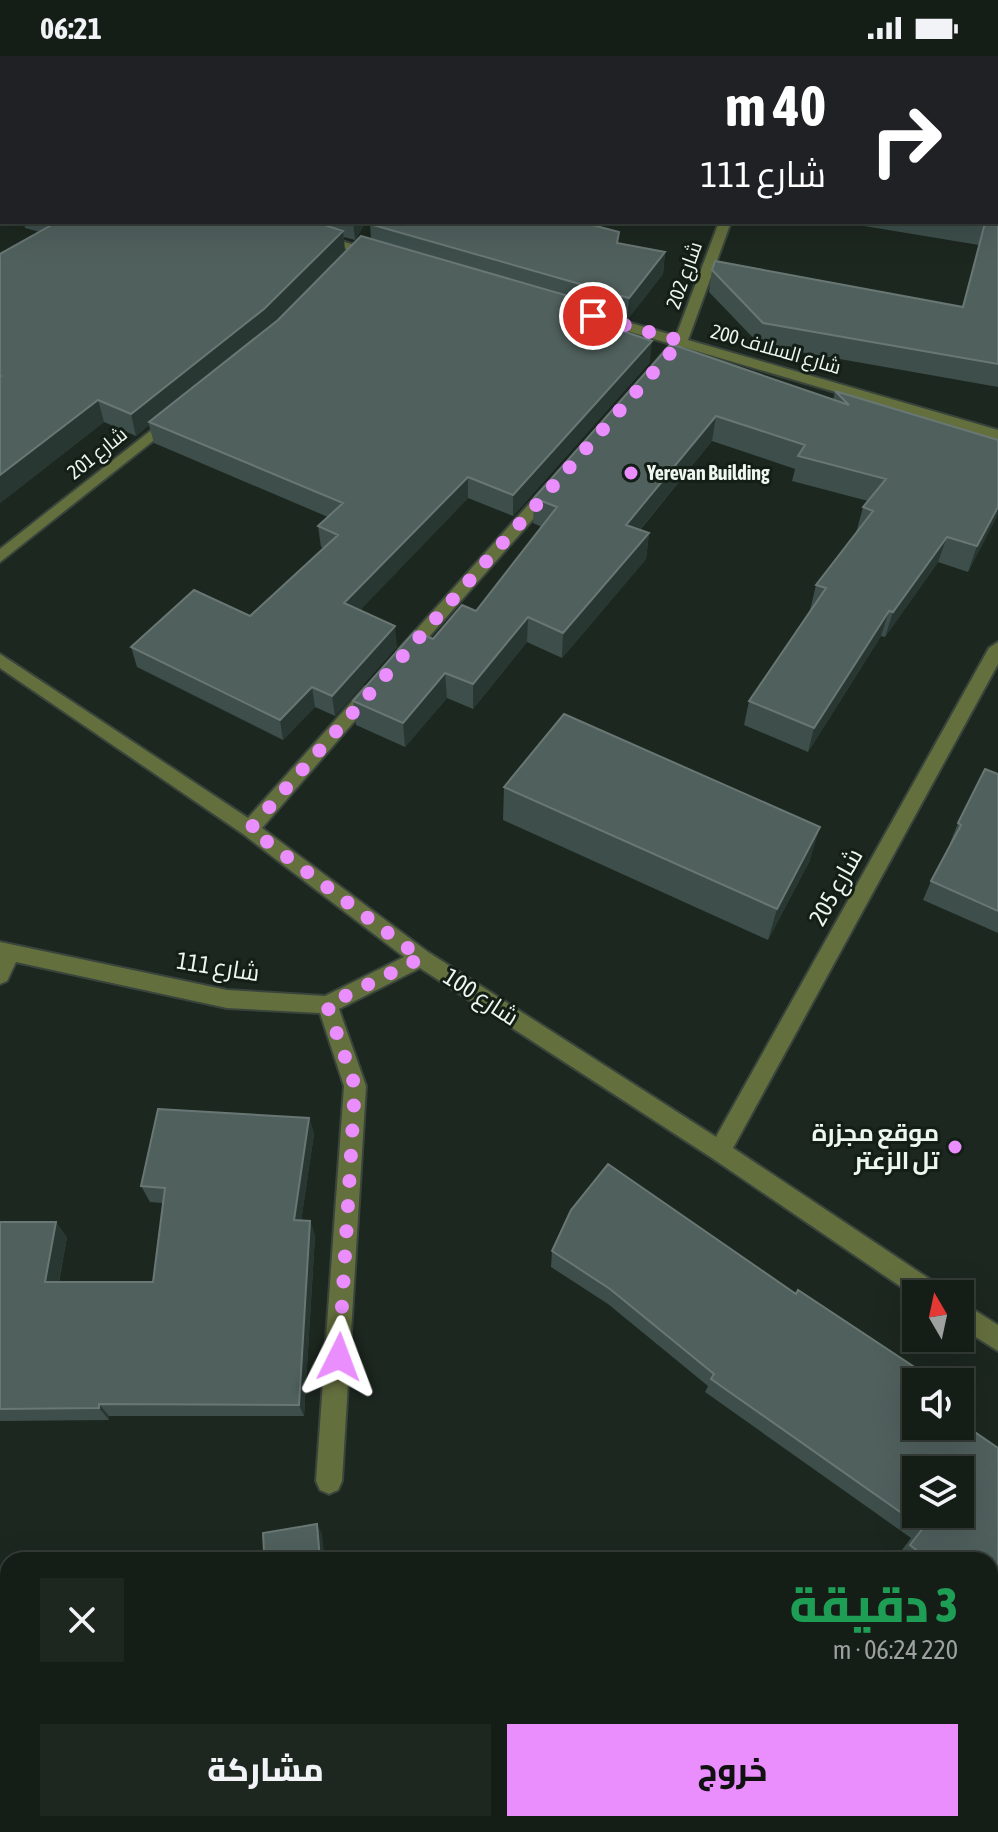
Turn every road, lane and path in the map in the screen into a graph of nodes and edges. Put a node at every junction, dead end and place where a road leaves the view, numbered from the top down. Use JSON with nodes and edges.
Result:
{"nodes":[{"id":1,"x":272,"y":224,"type":"edge"},
{"id":2,"x":724,"y":224,"type":"edge"},
{"id":3,"x":390,"y":258,"type":"edge"},
{"id":4,"x":574,"y":311,"type":"edge"},
{"id":5,"x":681,"y":341,"type":"junction"},
{"id":6,"x":649,"y":377,"type":"edge"},
{"id":7,"x":187,"y":406,"type":"edge"},
{"id":8,"x":998,"y":435,"type":"edge"},
{"id":9,"x":565,"y":472,"type":"edge"},
{"id":10,"x":0,"y":557,"type":"edge"},
{"id":11,"x":998,"y":648,"type":"edge"},
{"id":12,"x":0,"y":660,"type":"edge"},
{"id":13,"x":250,"y":829,"type":"junction"},
{"id":14,"x":5,"y":951,"type":"edge"},
{"id":15,"x":421,"y":958,"type":"junction"},
{"id":16,"x":0,"y":975,"type":"edge"},
{"id":17,"x":327,"y":1005,"type":"junction"},
{"id":18,"x":720,"y":1151,"type":"junction"},
{"id":19,"x":911,"y":1280,"type":"edge"},
{"id":20,"x":974,"y":1323,"type":"edge"},
{"id":21,"x":998,"y":1339,"type":"edge"},
{"id":22,"x":329,"y":1481,"type":"dead end"}],
"edges":[{"from":1,"to":3,"type":"street"},
{"from":2,"to":5,"type":"street","name":"شارع 202"},
{"from":4,"to":5,"type":"street","name":"200 شارع السلاف"},
{"from":5,"to":6,"type":"street"},
{"from":5,"to":8,"type":"street","name":"200 شارع السلاف"},
{"from":7,"to":10,"type":"street","name":"شارع 201"},
{"from":9,"to":13,"type":"street"},
{"from":11,"to":18,"type":"street","name":"شارع 205"},
{"from":12,"to":13,"type":"street","name":"شارع 100"},
{"from":13,"to":15,"type":"street","name":"شارع 100"},
{"from":14,"to":16,"type":"street"},
{"from":14,"to":17,"type":"street","name":"شارع 111"},
{"from":15,"to":17,"type":"street","name":"شارع 111"},
{"from":15,"to":18,"type":"street","name":"شارع 100"},
{"from":17,"to":22,"type":"street"},
{"from":18,"to":19,"type":"street","name":"شارع 100"},
{"from":20,"to":21,"type":"street"}]}
